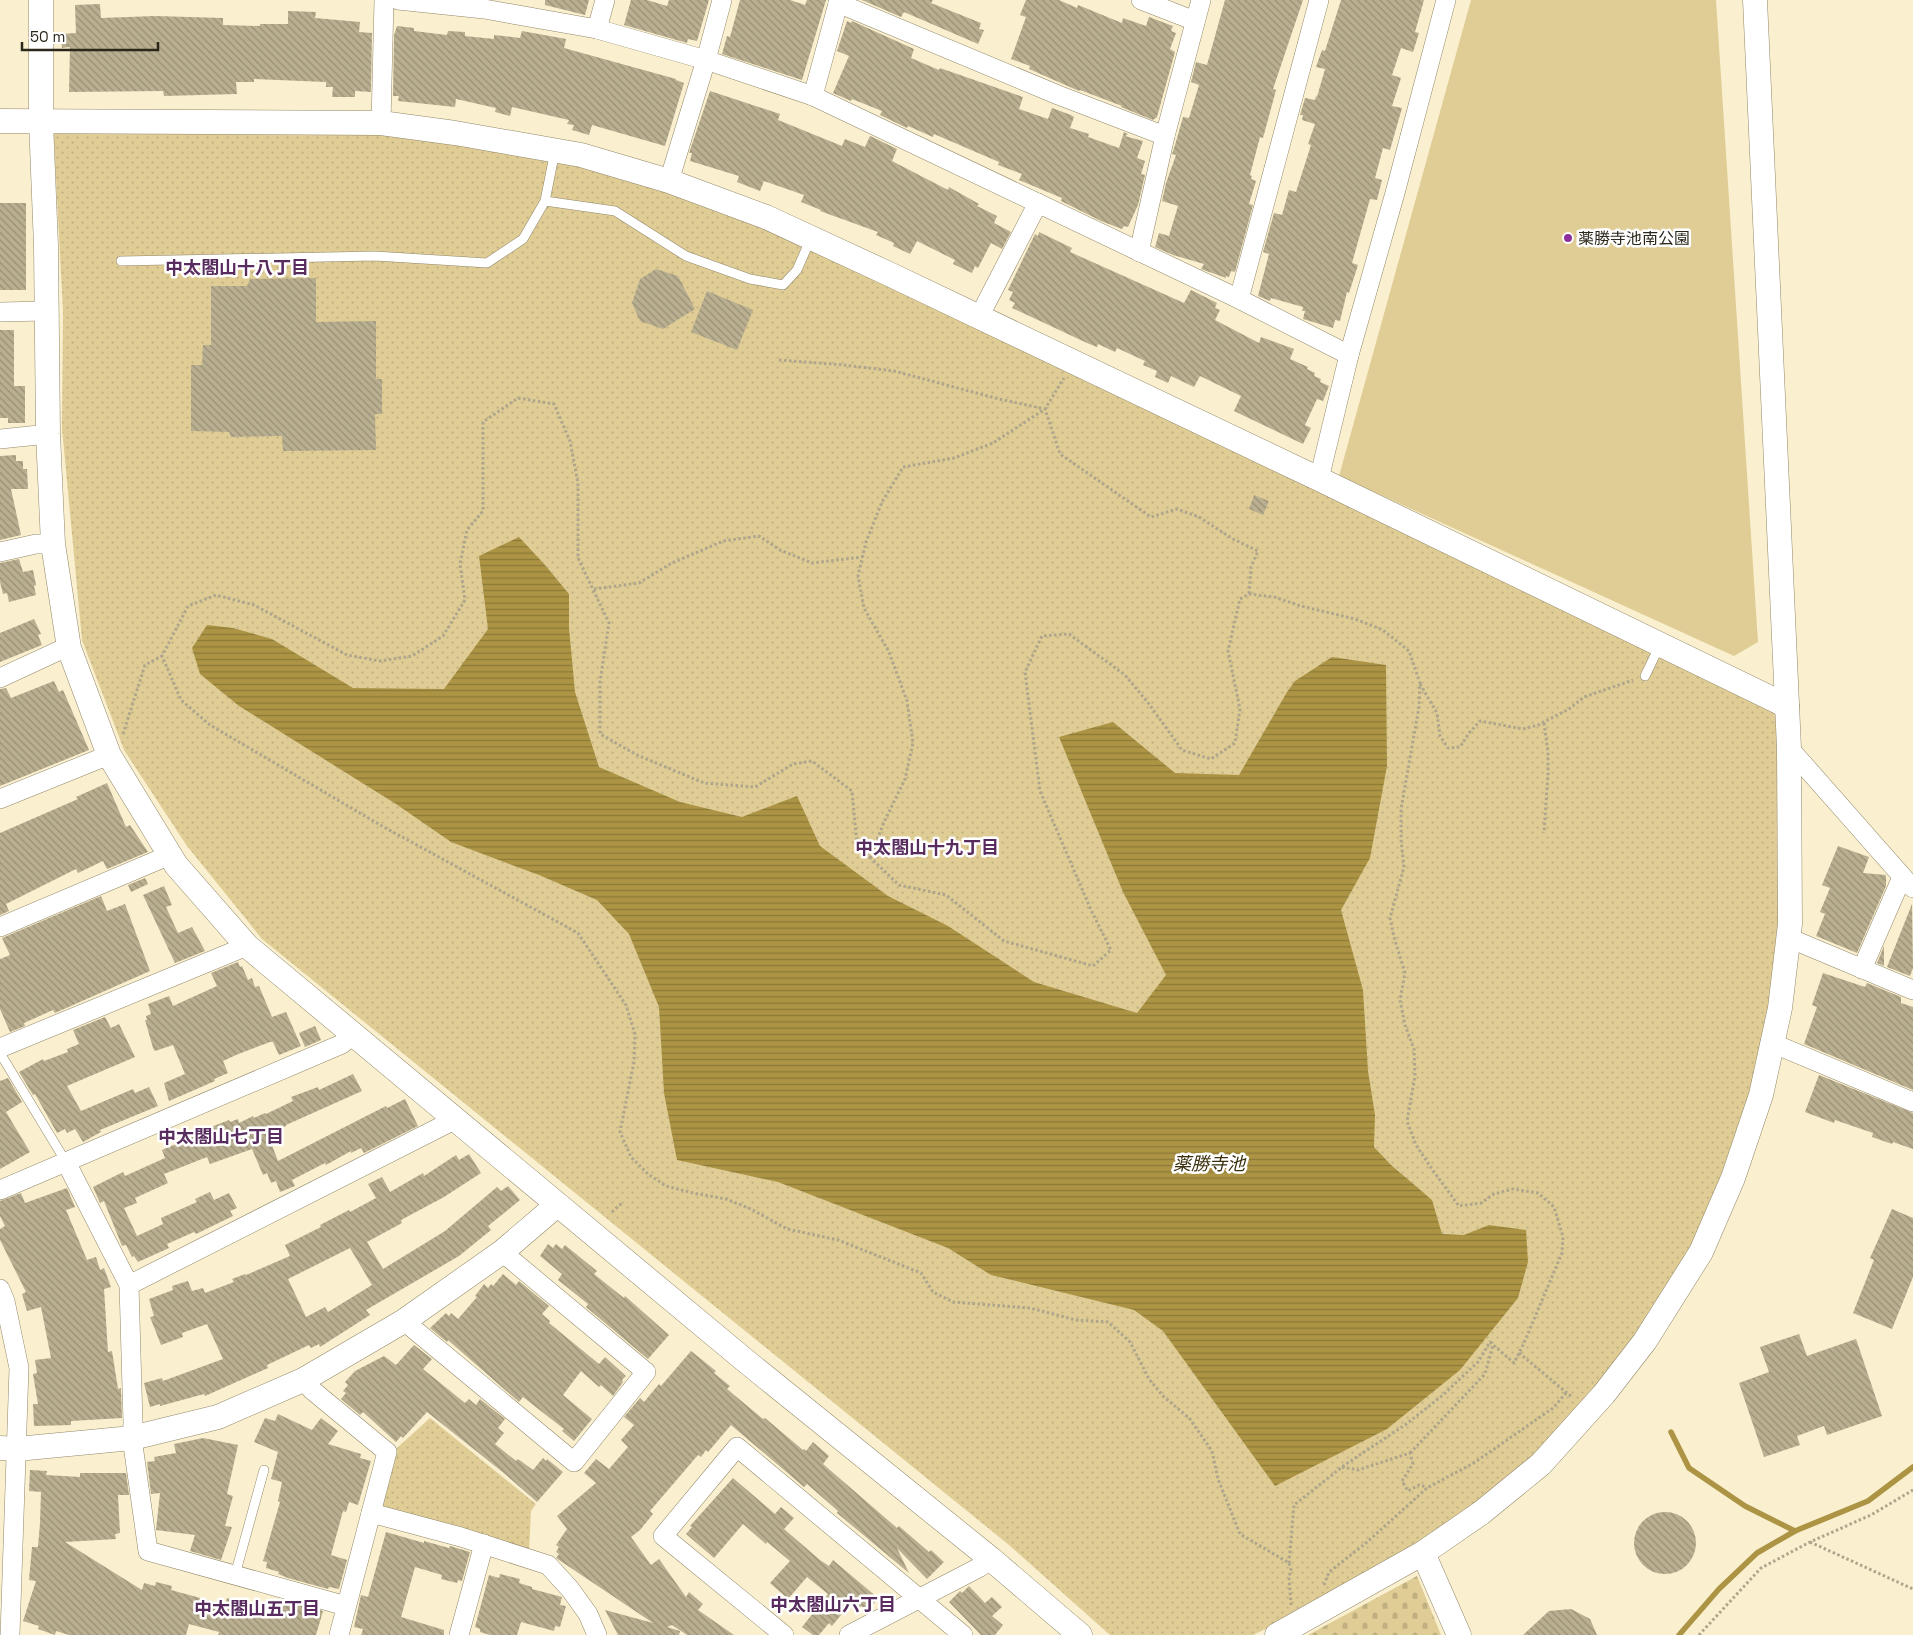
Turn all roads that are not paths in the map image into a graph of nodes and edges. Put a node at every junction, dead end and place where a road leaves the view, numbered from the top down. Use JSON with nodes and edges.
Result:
{"nodes":[{"id":1,"x":41,"y":0,"type":"edge"},
{"id":2,"x":384,"y":0,"type":"edge"},
{"id":3,"x":398,"y":0,"type":"edge"},
{"id":4,"x":605,"y":0,"type":"edge"},
{"id":5,"x":722,"y":0,"type":"edge"},
{"id":6,"x":1141,"y":0,"type":"edge"},
{"id":7,"x":1201,"y":0,"type":"edge"},
{"id":8,"x":1319,"y":0,"type":"edge"},
{"id":9,"x":1446,"y":0,"type":"edge"},
{"id":10,"x":1755,"y":0,"type":"edge"},
{"id":11,"x":839,"y":1,"type":"edge"},
{"id":12,"x":486,"y":5,"type":"edge"},
{"id":13,"x":1195,"y":21,"type":"junction"},
{"id":14,"x":597,"y":28,"type":"junction"},
{"id":15,"x":706,"y":60,"type":"junction"},
{"id":16,"x":813,"y":96,"type":"junction"},
{"id":17,"x":0,"y":121,"type":"edge"},
{"id":18,"x":40,"y":121,"type":"junction"},
{"id":19,"x":381,"y":123,"type":"junction"},
{"id":20,"x":1165,"y":136,"type":"junction"},
{"id":21,"x":555,"y":151,"type":"junction"},
{"id":22,"x":669,"y":181,"type":"junction"},
{"id":23,"x":545,"y":201,"type":"junction"},
{"id":24,"x":1038,"y":203,"type":"junction"},
{"id":25,"x":811,"y":238,"type":"junction"},
{"id":26,"x":1139,"y":252,"type":"junction"},
{"id":27,"x":121,"y":261,"type":"dead end"},
{"id":28,"x":1239,"y":299,"type":"junction"},
{"id":29,"x":46,"y":311,"type":"junction"},
{"id":30,"x":0,"y":312,"type":"edge"},
{"id":31,"x":979,"y":317,"type":"junction"},
{"id":32,"x":1349,"y":355,"type":"junction"},
{"id":33,"x":48,"y":434,"type":"junction"},
{"id":34,"x":0,"y":439,"type":"edge"},
{"id":35,"x":1319,"y":480,"type":"junction"},
{"id":36,"x":53,"y":544,"type":"junction"},
{"id":37,"x":0,"y":552,"type":"edge"},
{"id":38,"x":1660,"y":645,"type":"junction"},
{"id":39,"x":68,"y":646,"type":"junction"},
{"id":40,"x":1645,"y":676,"type":"road end"},
{"id":41,"x":0,"y":678,"type":"edge"},
{"id":42,"x":1787,"y":706,"type":"junction"},
{"id":43,"x":1789,"y":748,"type":"junction"},
{"id":44,"x":115,"y":749,"type":"junction"},
{"id":45,"x":0,"y":799,"type":"edge"},
{"id":46,"x":170,"y":855,"type":"junction"},
{"id":47,"x":1908,"y":882,"type":"edge"},
{"id":48,"x":0,"y":927,"type":"edge"},
{"id":49,"x":1789,"y":938,"type":"junction"},
{"id":50,"x":247,"y":946,"type":"junction"},
{"id":51,"x":1862,"y":969,"type":"junction"},
{"id":52,"x":1913,"y":990,"type":"edge"},
{"id":53,"x":352,"y":1035,"type":"junction"},
{"id":54,"x":1772,"y":1043,"type":"junction"},
{"id":55,"x":0,"y":1048,"type":"edge"},
{"id":56,"x":0,"y":1053,"type":"edge"},
{"id":57,"x":1913,"y":1102,"type":"edge"},
{"id":58,"x":456,"y":1119,"type":"junction"},
{"id":59,"x":66,"y":1162,"type":"junction"},
{"id":60,"x":0,"y":1190,"type":"edge"},
{"id":61,"x":558,"y":1205,"type":"junction"},
{"id":62,"x":502,"y":1252,"type":"junction"},
{"id":63,"x":129,"y":1285,"type":"junction"},
{"id":64,"x":0,"y":1289,"type":"edge"},
{"id":65,"x":404,"y":1322,"type":"junction"},
{"id":66,"x":303,"y":1380,"type":"junction"},
{"id":67,"x":132,"y":1438,"type":"junction"},
{"id":68,"x":9,"y":1449,"type":"edge"},
{"id":69,"x":264,"y":1470,"type":"dead end"},
{"id":70,"x":371,"y":1513,"type":"junction"},
{"id":71,"x":484,"y":1544,"type":"junction"},
{"id":72,"x":1423,"y":1553,"type":"junction"},
{"id":73,"x":991,"y":1559,"type":"junction"},
{"id":74,"x":235,"y":1575,"type":"junction"},
{"id":75,"x":920,"y":1599,"type":"junction"},
{"id":76,"x":346,"y":1606,"type":"junction"},
{"id":77,"x":10,"y":1635,"type":"edge"},
{"id":78,"x":340,"y":1635,"type":"edge"},
{"id":79,"x":458,"y":1635,"type":"edge"},
{"id":80,"x":597,"y":1635,"type":"edge"},
{"id":81,"x":784,"y":1635,"type":"edge"},
{"id":82,"x":849,"y":1635,"type":"edge"},
{"id":83,"x":963,"y":1635,"type":"edge"},
{"id":84,"x":1080,"y":1635,"type":"edge"},
{"id":85,"x":1277,"y":1635,"type":"edge"},
{"id":86,"x":1459,"y":1635,"type":"edge"}],
"edges":[{"from":1,"to":18,"type":"street"},
{"from":2,"to":19,"type":"street"},
{"from":3,"to":12,"type":"street"},
{"from":4,"to":14,"type":"street"},
{"from":5,"to":15,"type":"street"},
{"from":6,"to":13,"type":"street"},
{"from":7,"to":13,"type":"street"},
{"from":8,"to":28,"type":"street"},
{"from":9,"to":32,"type":"street"},
{"from":10,"to":42,"type":"street"},
{"from":11,"to":16,"type":"street"},
{"from":11,"to":20,"type":"street"},
{"from":12,"to":14,"type":"street"},
{"from":13,"to":20,"type":"street"},
{"from":14,"to":15,"type":"street"},
{"from":15,"to":16,"type":"street"},
{"from":15,"to":22,"type":"street"},
{"from":16,"to":24,"type":"street"},
{"from":17,"to":18,"type":"street"},
{"from":18,"to":19,"type":"street"},
{"from":18,"to":29,"type":"street"},
{"from":19,"to":21,"type":"street"},
{"from":20,"to":26,"type":"street"},
{"from":21,"to":22,"type":"street"},
{"from":21,"to":23,"type":"lane"},
{"from":22,"to":25,"type":"street"},
{"from":23,"to":25,"type":"lane"},
{"from":23,"to":27,"type":"lane"},
{"from":24,"to":26,"type":"street"},
{"from":24,"to":31,"type":"street"},
{"from":25,"to":31,"type":"street"},
{"from":26,"to":28,"type":"street"},
{"from":28,"to":32,"type":"street"},
{"from":29,"to":30,"type":"street"},
{"from":29,"to":33,"type":"street"},
{"from":31,"to":35,"type":"street"},
{"from":32,"to":35,"type":"street"},
{"from":33,"to":34,"type":"street"},
{"from":33,"to":36,"type":"street"},
{"from":35,"to":38,"type":"street"},
{"from":36,"to":37,"type":"street"},
{"from":36,"to":39,"type":"street"},
{"from":38,"to":40,"type":"lane"},
{"from":38,"to":42,"type":"street"},
{"from":39,"to":41,"type":"street"},
{"from":39,"to":44,"type":"street"},
{"from":42,"to":43,"type":"street"},
{"from":43,"to":47,"type":"street"},
{"from":43,"to":49,"type":"street"},
{"from":44,"to":45,"type":"street"},
{"from":44,"to":46,"type":"street"},
{"from":46,"to":48,"type":"street"},
{"from":46,"to":50,"type":"street"},
{"from":47,"to":51,"type":"street"},
{"from":49,"to":51,"type":"street"},
{"from":49,"to":54,"type":"street"},
{"from":50,"to":53,"type":"street"},
{"from":50,"to":55,"type":"street"},
{"from":51,"to":52,"type":"street"},
{"from":53,"to":58,"type":"street"},
{"from":53,"to":59,"type":"street"},
{"from":54,"to":57,"type":"street"},
{"from":54,"to":72,"type":"street"},
{"from":56,"to":59,"type":"lane"},
{"from":58,"to":61,"type":"street"},
{"from":58,"to":63,"type":"street"},
{"from":59,"to":60,"type":"street"},
{"from":59,"to":63,"type":"street"},
{"from":61,"to":62,"type":"street"},
{"from":61,"to":73,"type":"street"},
{"from":62,"to":65,"type":"street"},
{"from":62,"to":65,"type":"street"},
{"from":63,"to":67,"type":"street"},
{"from":64,"to":68,"type":"street"},
{"from":65,"to":66,"type":"street"},
{"from":66,"to":67,"type":"street"},
{"from":66,"to":70,"type":"street"},
{"from":67,"to":68,"type":"street"},
{"from":67,"to":74,"type":"street"},
{"from":68,"to":77,"type":"street"},
{"from":69,"to":74,"type":"lane"},
{"from":70,"to":71,"type":"street"},
{"from":70,"to":76,"type":"street"},
{"from":71,"to":79,"type":"street"},
{"from":71,"to":80,"type":"street"},
{"from":72,"to":85,"type":"street"},
{"from":72,"to":86,"type":"street"},
{"from":73,"to":75,"type":"street"},
{"from":73,"to":84,"type":"street"},
{"from":74,"to":76,"type":"street"},
{"from":75,"to":81,"type":"street"},
{"from":75,"to":82,"type":"street"},
{"from":75,"to":83,"type":"street"},
{"from":76,"to":78,"type":"street"}]}
